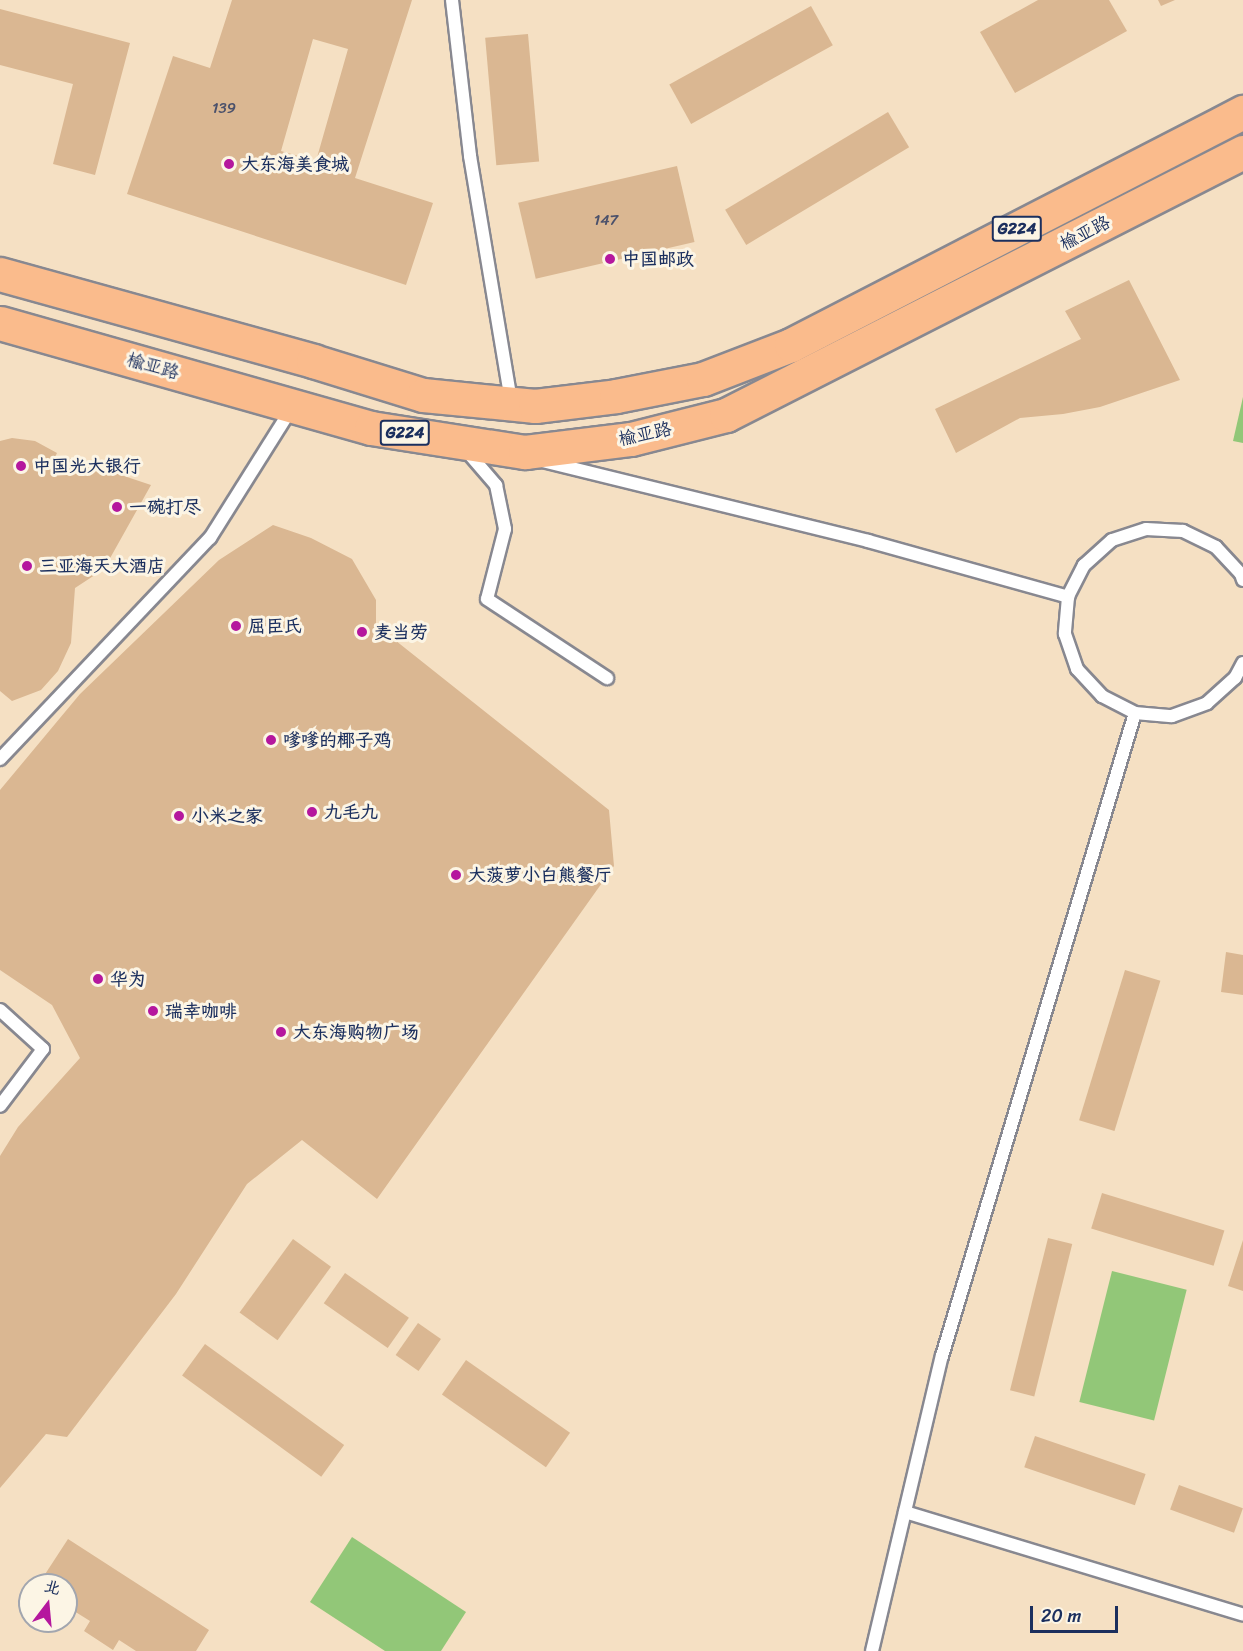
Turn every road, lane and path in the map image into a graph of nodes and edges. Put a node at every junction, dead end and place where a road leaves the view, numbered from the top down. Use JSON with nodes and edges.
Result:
{"nodes":[{"id":1,"x":452,"y":0,"type":"edge"},
{"id":2,"x":1243,"y":112,"type":"edge"},
{"id":3,"x":1243,"y":152,"type":"edge"},
{"id":4,"x":0,"y":274,"type":"edge"},
{"id":5,"x":0,"y":323,"type":"edge"},
{"id":6,"x":511,"y":403,"type":"junction"},
{"id":7,"x":294,"y":405,"type":"junction"},
{"id":8,"x":467,"y":443,"type":"junction"},
{"id":9,"x":1243,"y":580,"type":"edge"},
{"id":10,"x":1068,"y":597,"type":"junction"},
{"id":11,"x":1243,"y":663,"type":"edge"},
{"id":12,"x":608,"y":678,"type":"dead end"},
{"id":13,"x":1135,"y":713,"type":"junction"},
{"id":14,"x":0,"y":759,"type":"edge"},
{"id":15,"x":0,"y":1010,"type":"edge"},
{"id":16,"x":0,"y":1106,"type":"edge"},
{"id":17,"x":905,"y":1512,"type":"junction"},
{"id":18,"x":1243,"y":1615,"type":"edge"},
{"id":19,"x":872,"y":1651,"type":"edge"}],
"edges":[{"from":1,"to":6,"type":"lane"},
{"from":2,"to":6,"type":"highway","name":"榆亚路","number":"G224"},
{"from":3,"to":8,"type":"highway","name":"榆亚路","number":"G224"},
{"from":4,"to":6,"type":"highway","name":"榆亚路","number":"G224"},
{"from":5,"to":7,"type":"highway","name":"榆亚路","number":"G224"},
{"from":7,"to":8,"type":"highway","name":"榆亚路","number":"G224"},
{"from":7,"to":14,"type":"lane"},
{"from":8,"to":10,"type":"lane"},
{"from":8,"to":12,"type":"lane"},
{"from":9,"to":10,"type":"lane"},
{"from":10,"to":13,"type":"lane"},
{"from":11,"to":13,"type":"lane"},
{"from":13,"to":17,"type":"lane"},
{"from":15,"to":16,"type":"lane"},
{"from":17,"to":18,"type":"lane"},
{"from":17,"to":19,"type":"lane"}]}
